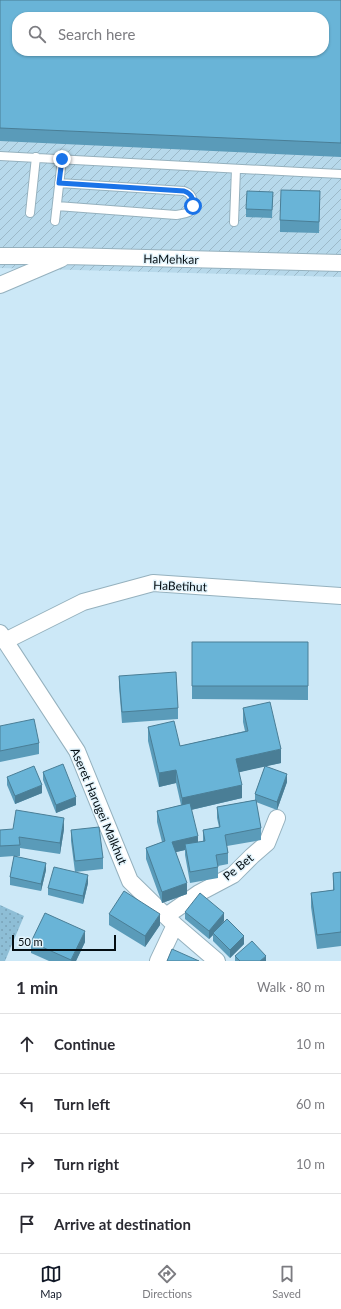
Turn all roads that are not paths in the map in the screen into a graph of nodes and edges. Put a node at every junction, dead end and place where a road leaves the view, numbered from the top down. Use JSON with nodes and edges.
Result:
{"nodes":[{"id":1,"x":0,"y":156,"type":"edge"},
{"id":2,"x":36,"y":157,"type":"junction"},
{"id":3,"x":62,"y":159,"type":"junction"},
{"id":4,"x":236,"y":169,"type":"junction"},
{"id":5,"x":341,"y":174,"type":"edge"},
{"id":6,"x":59,"y":183,"type":"junction"},
{"id":7,"x":57,"y":206,"type":"junction"},
{"id":8,"x":30,"y":213,"type":"dead end"},
{"id":9,"x":55,"y":221,"type":"dead end"},
{"id":10,"x":234,"y":222,"type":"dead end"},
{"id":11,"x":0,"y":256,"type":"edge"},
{"id":12,"x":66,"y":256,"type":"junction"},
{"id":13,"x":341,"y":263,"type":"edge"},
{"id":14,"x":0,"y":285,"type":"edge"},
{"id":15,"x":341,"y":596,"type":"edge"},
{"id":16,"x":3,"y":637,"type":"edge"},
{"id":17,"x":277,"y":818,"type":"dead end"},
{"id":18,"x":170,"y":921,"type":"junction"},
{"id":19,"x":158,"y":961,"type":"edge"},
{"id":20,"x":217,"y":961,"type":"edge"}],
"edges":[{"from":1,"to":2,"type":"lane"},
{"from":2,"to":3,"type":"lane"},
{"from":2,"to":8,"type":"lane"},
{"from":3,"to":4,"type":"lane"},
{"from":3,"to":6,"type":"lane"},
{"from":4,"to":5,"type":"lane"},
{"from":4,"to":10,"type":"lane"},
{"from":6,"to":7,"type":"lane"},
{"from":6,"to":7,"type":"lane"},
{"from":7,"to":9,"type":"lane"},
{"from":11,"to":12,"type":"street","name":"HaMehkar"},
{"from":12,"to":13,"type":"street","name":"HaMehkar"},
{"from":12,"to":14,"type":"street"},
{"from":15,"to":16,"type":"street","name":"HaBetihut"},
{"from":16,"to":18,"type":"street","name":"Aseret Harugei Malkhut"},
{"from":17,"to":18,"type":"street","name":"Pe Bet"},
{"from":18,"to":19,"type":"street"},
{"from":18,"to":20,"type":"street","name":"Aseret Harugei Malkhut"}]}
